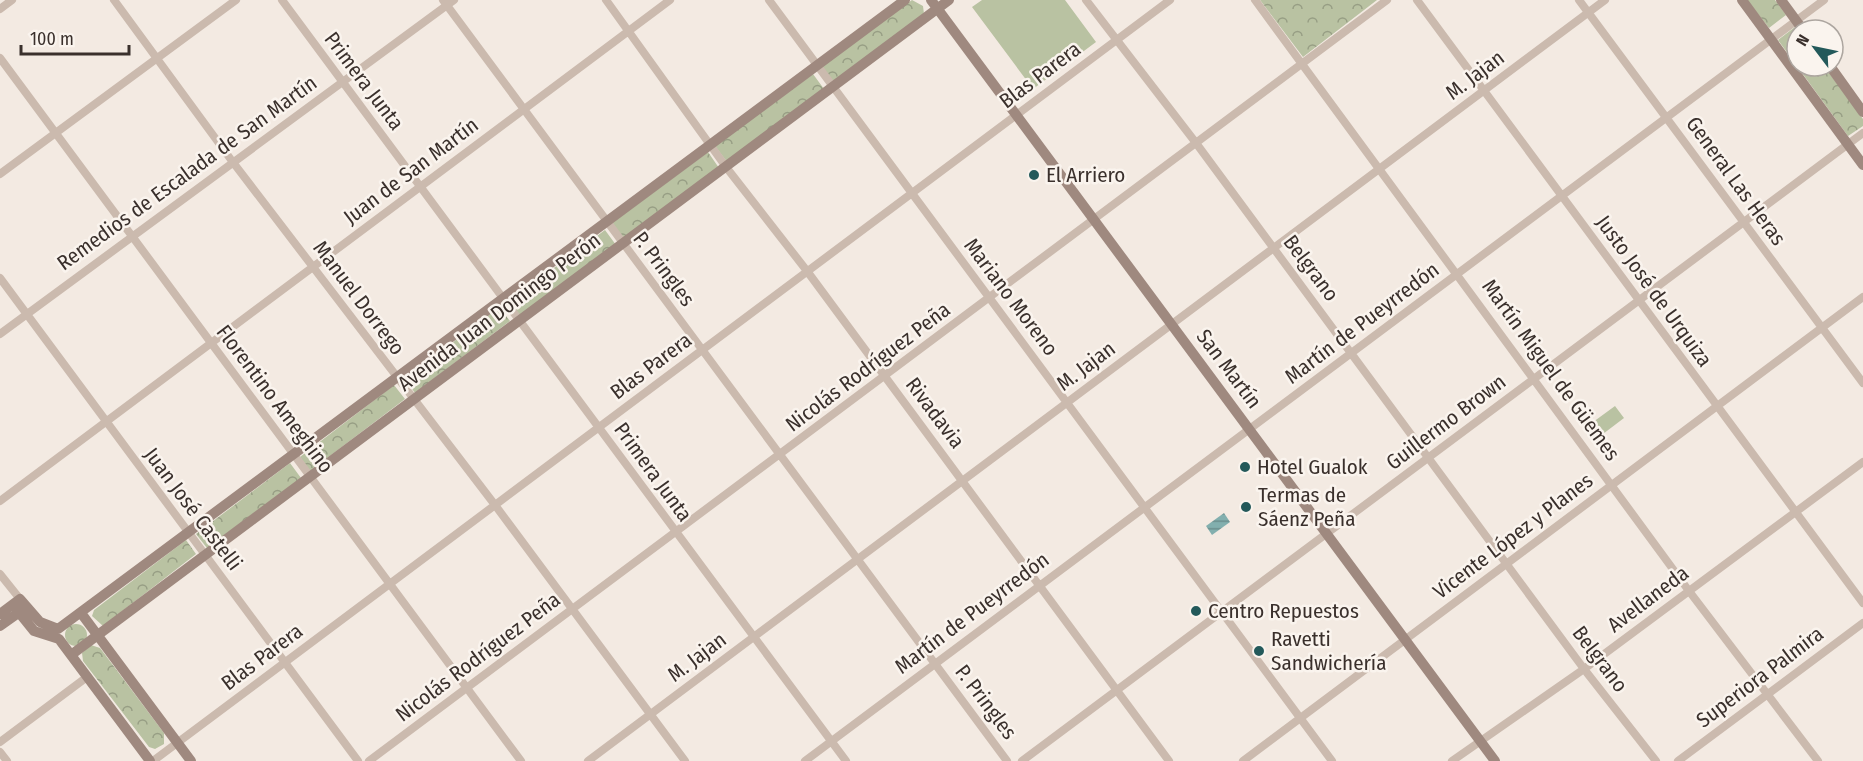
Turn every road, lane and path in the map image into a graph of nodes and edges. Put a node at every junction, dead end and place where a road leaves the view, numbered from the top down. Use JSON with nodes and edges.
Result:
{"nodes":[{"id":1,"x":12,"y":0,"type":"edge"},
{"id":2,"x":114,"y":0,"type":"edge"},
{"id":3,"x":236,"y":0,"type":"edge"},
{"id":4,"x":282,"y":0,"type":"edge"},
{"id":5,"x":606,"y":0,"type":"edge"},
{"id":6,"x":670,"y":0,"type":"edge"},
{"id":7,"x":769,"y":0,"type":"edge"},
{"id":8,"x":905,"y":0,"type":"edge"},
{"id":9,"x":949,"y":0,"type":"edge"},
{"id":10,"x":1086,"y":0,"type":"edge"},
{"id":11,"x":1170,"y":0,"type":"edge"},
{"id":12,"x":1255,"y":0,"type":"edge"},
{"id":13,"x":1387,"y":0,"type":"edge"},
{"id":14,"x":1417,"y":0,"type":"edge"},
{"id":15,"x":1580,"y":0,"type":"edge"},
{"id":16,"x":1605,"y":0,"type":"edge"},
{"id":17,"x":1742,"y":0,"type":"edge"},
{"id":18,"x":1781,"y":0,"type":"edge"},
{"id":19,"x":1824,"y":0,"type":"edge"},
{"id":20,"x":448,"y":2,"type":"edge"},
{"id":21,"x":934,"y":4,"type":"edge"},
{"id":22,"x":0,"y":9,"type":"edge"},
{"id":23,"x":1589,"y":12,"type":"junction"},
{"id":24,"x":1795,"y":18,"type":"edge"},
{"id":25,"x":1807,"y":18,"type":"edge"},
{"id":26,"x":629,"y":31,"type":"junction"},
{"id":27,"x":1785,"y":32,"type":"edge"},
{"id":28,"x":1772,"y":39,"type":"junction"},
{"id":29,"x":1116,"y":41,"type":"junction"},
{"id":30,"x":157,"y":57,"type":"junction"},
{"id":31,"x":0,"y":58,"type":"edge"},
{"id":32,"x":1302,"y":64,"type":"junction"},
{"id":33,"x":817,"y":66,"type":"junction"},
{"id":34,"x":1839,"y":78,"type":"edge"},
{"id":35,"x":342,"y":82,"type":"junction"},
{"id":36,"x":833,"y":87,"type":"junction"},
{"id":37,"x":1484,"y":91,"type":"junction"},
{"id":38,"x":524,"y":109,"type":"junction"},
{"id":39,"x":1863,"y":112,"type":"edge"},
{"id":40,"x":1017,"y":115,"type":"junction"},
{"id":41,"x":1667,"y":118,"type":"junction"},
{"id":42,"x":1863,"y":133,"type":"edge"},
{"id":43,"x":56,"y":134,"type":"junction"},
{"id":44,"x":1196,"y":143,"type":"junction"},
{"id":45,"x":1848,"y":144,"type":"junction"},
{"id":46,"x":710,"y":145,"type":"junction"},
{"id":47,"x":232,"y":161,"type":"junction"},
{"id":48,"x":1863,"y":165,"type":"edge"},
{"id":49,"x":726,"y":166,"type":"junction"},
{"id":50,"x":1380,"y":169,"type":"junction"},
{"id":51,"x":0,"y":174,"type":"edge"},
{"id":52,"x":420,"y":187,"type":"junction"},
{"id":53,"x":912,"y":193,"type":"junction"},
{"id":54,"x":1562,"y":196,"type":"junction"},
{"id":55,"x":1094,"y":219,"type":"junction"},
{"id":56,"x":607,"y":222,"type":"junction"},
{"id":57,"x":1744,"y":222,"type":"junction"},
{"id":58,"x":132,"y":236,"type":"junction"},
{"id":59,"x":623,"y":243,"type":"junction"},
{"id":60,"x":1273,"y":248,"type":"junction"},
{"id":61,"x":312,"y":267,"type":"junction"},
{"id":62,"x":807,"y":272,"type":"junction"},
{"id":63,"x":1458,"y":274,"type":"junction"},
{"id":64,"x":0,"y":278,"type":"edge"},
{"id":65,"x":1863,"y":297,"type":"edge"},
{"id":66,"x":504,"y":299,"type":"junction"},
{"id":67,"x":990,"y":299,"type":"junction"},
{"id":68,"x":1639,"y":300,"type":"junction"},
{"id":69,"x":27,"y":314,"type":"junction"},
{"id":70,"x":519,"y":321,"type":"junction"},
{"id":71,"x":1172,"y":324,"type":"junction"},
{"id":72,"x":1821,"y":328,"type":"junction"},
{"id":73,"x":0,"y":334,"type":"edge"},
{"id":74,"x":211,"y":343,"type":"junction"},
{"id":75,"x":702,"y":350,"type":"junction"},
{"id":76,"x":1352,"y":352,"type":"junction"},
{"id":77,"x":885,"y":376,"type":"junction"},
{"id":78,"x":1535,"y":378,"type":"junction"},
{"id":79,"x":398,"y":379,"type":"junction"},
{"id":80,"x":1863,"y":383,"type":"edge"},
{"id":81,"x":414,"y":401,"type":"junction"},
{"id":82,"x":1067,"y":403,"type":"junction"},
{"id":83,"x":1716,"y":407,"type":"junction"},
{"id":84,"x":106,"y":421,"type":"junction"},
{"id":85,"x":599,"y":428,"type":"junction"},
{"id":86,"x":1249,"y":429,"type":"junction"},
{"id":87,"x":295,"y":455,"type":"junction"},
{"id":88,"x":780,"y":456,"type":"junction"},
{"id":89,"x":1429,"y":457,"type":"junction"},
{"id":90,"x":1863,"y":462,"type":"edge"},
{"id":91,"x":310,"y":477,"type":"junction"},
{"id":92,"x":963,"y":481,"type":"junction"},
{"id":93,"x":1612,"y":484,"type":"junction"},
{"id":94,"x":0,"y":501,"type":"edge"},
{"id":95,"x":495,"y":505,"type":"junction"},
{"id":96,"x":1144,"y":507,"type":"junction"},
{"id":97,"x":1795,"y":513,"type":"junction"},
{"id":98,"x":675,"y":533,"type":"junction"},
{"id":99,"x":189,"y":534,"type":"junction"},
{"id":100,"x":1327,"y":534,"type":"junction"},
{"id":101,"x":205,"y":555,"type":"junction"},
{"id":102,"x":858,"y":560,"type":"junction"},
{"id":103,"x":1507,"y":562,"type":"junction"},
{"id":104,"x":0,"y":574,"type":"edge"},
{"id":105,"x":390,"y":584,"type":"junction"},
{"id":106,"x":1040,"y":585,"type":"junction"},
{"id":107,"x":1689,"y":591,"type":"junction"},
{"id":108,"x":18,"y":603,"type":"junction"},
{"id":109,"x":1863,"y":603,"type":"edge"},
{"id":110,"x":571,"y":610,"type":"junction"},
{"id":111,"x":1222,"y":612,"type":"junction"},
{"id":112,"x":81,"y":613,"type":"junction"},
{"id":113,"x":0,"y":614,"type":"edge"},
{"id":114,"x":1863,"y":623,"type":"edge"},
{"id":115,"x":0,"y":626,"type":"edge"},
{"id":116,"x":98,"y":635,"type":"junction"},
{"id":117,"x":754,"y":637,"type":"junction"},
{"id":118,"x":1404,"y":640,"type":"junction"},
{"id":119,"x":71,"y":655,"type":"junction"},
{"id":120,"x":285,"y":662,"type":"junction"},
{"id":121,"x":935,"y":664,"type":"junction"},
{"id":122,"x":1584,"y":669,"type":"junction"},
{"id":123,"x":87,"y":677,"type":"junction"},
{"id":124,"x":467,"y":688,"type":"junction"},
{"id":125,"x":1117,"y":690,"type":"junction"},
{"id":126,"x":1768,"y":694,"type":"junction"},
{"id":127,"x":650,"y":715,"type":"junction"},
{"id":128,"x":1300,"y":718,"type":"junction"},
{"id":129,"x":1480,"y":740,"type":"junction"},
{"id":130,"x":831,"y":741,"type":"junction"},
{"id":131,"x":0,"y":742,"type":"edge"},
{"id":132,"x":177,"y":742,"type":"junction"},
{"id":133,"x":0,"y":752,"type":"edge"},
{"id":134,"x":7,"y":761,"type":"edge"},
{"id":135,"x":151,"y":761,"type":"edge"},
{"id":136,"x":191,"y":761,"type":"edge"},
{"id":137,"x":358,"y":761,"type":"edge"},
{"id":138,"x":369,"y":761,"type":"edge"},
{"id":139,"x":521,"y":761,"type":"edge"},
{"id":140,"x":588,"y":761,"type":"edge"},
{"id":141,"x":685,"y":761,"type":"edge"},
{"id":142,"x":805,"y":761,"type":"edge"},
{"id":143,"x":846,"y":761,"type":"edge"},
{"id":144,"x":1007,"y":761,"type":"edge"},
{"id":145,"x":1022,"y":761,"type":"edge"},
{"id":146,"x":1169,"y":761,"type":"edge"},
{"id":147,"x":1243,"y":761,"type":"edge"},
{"id":148,"x":1332,"y":761,"type":"edge"},
{"id":149,"x":1452,"y":761,"type":"edge"},
{"id":150,"x":1495,"y":761,"type":"edge"},
{"id":151,"x":1656,"y":761,"type":"edge"},
{"id":152,"x":1678,"y":761,"type":"edge"},
{"id":153,"x":1818,"y":761,"type":"edge"}],
"edges":[{"from":1,"to":22,"type":"street"},
{"from":2,"to":30,"type":"street","name":"Manuel Dorrego"},
{"from":3,"to":30,"type":"street"},
{"from":4,"to":35,"type":"street","name":"Primera Junta"},
{"from":5,"to":26,"type":"street","name":"Rivadavia"},
{"from":6,"to":26,"type":"street","name":"Juan de San Martín"},
{"from":7,"to":33,"type":"street","name":"Mariano Moreno"},
{"from":8,"to":33,"type":"main road","name":"Avenida Juan Domingo Perón"},
{"from":9,"to":21,"type":"main road","name":"Avenida Juan Domingo Perón"},
{"from":10,"to":29,"type":"street","name":"Belgrano"},
{"from":11,"to":29,"type":"street","name":"Blas Parera"},
{"from":12,"to":32,"type":"street","name":"Martín Miguel de Güemes"},
{"from":13,"to":32,"type":"street","name":"Nicolás Rodríguez Peña"},
{"from":14,"to":37,"type":"street","name":"Justo José de Urquiza"},
{"from":15,"to":23,"type":"street","name":"General Las Heras"},
{"from":16,"to":23,"type":"street","name":"M. Jajan"},
{"from":17,"to":28,"type":"main road"},
{"from":18,"to":24,"type":"main road"},
{"from":19,"to":25,"type":"street","name":"Martín de Pueyrredón"},
{"from":20,"to":35,"type":"street","name":"Remedios de Escalada de San Martín"},
{"from":20,"to":38,"type":"street","name":"P. Pringles"},
{"from":21,"to":36,"type":"main road","name":"Avenida Juan Domingo Perón"},
{"from":21,"to":40,"type":"main road","name":"San Martín"},
{"from":23,"to":37,"type":"street","name":"M. Jajan"},
{"from":23,"to":41,"type":"street","name":"General Las Heras"},
{"from":26,"to":38,"type":"street","name":"Juan de San Martín"},
{"from":26,"to":46,"type":"street","name":"Rivadavia"},
{"from":27,"to":28,"type":"street","name":"Martín de Pueyrredón"},
{"from":28,"to":41,"type":"street","name":"Martín de Pueyrredón"},
{"from":28,"to":45,"type":"main road"},
{"from":29,"to":40,"type":"street","name":"Blas Parera"},
{"from":29,"to":44,"type":"street","name":"Belgrano"},
{"from":30,"to":43,"type":"street"},
{"from":30,"to":47,"type":"street","name":"Manuel Dorrego"},
{"from":31,"to":43,"type":"street","name":"Florentino Ameghino"},
{"from":32,"to":44,"type":"street","name":"Nicolás Rodríguez Peña"},
{"from":32,"to":50,"type":"street","name":"Martín Miguel de Güemes"},
{"from":33,"to":36,"type":"street","name":"Mariano Moreno"},
{"from":33,"to":46,"type":"main road","name":"Avenida Juan Domingo Perón"},
{"from":34,"to":39,"type":"main road"},
{"from":35,"to":47,"type":"street","name":"Remedios de Escalada de San Martín"},
{"from":35,"to":52,"type":"street","name":"Primera Junta"},
{"from":36,"to":49,"type":"main road","name":"Avenida Juan Domingo Perón"},
{"from":36,"to":53,"type":"street","name":"Mariano Moreno"},
{"from":37,"to":50,"type":"street","name":"M. Jajan"},
{"from":37,"to":54,"type":"street","name":"Justo José de Urquiza"},
{"from":38,"to":52,"type":"street","name":"Juan de San Martín"},
{"from":38,"to":56,"type":"street","name":"P. Pringles"},
{"from":40,"to":53,"type":"street","name":"Blas Parera"},
{"from":40,"to":55,"type":"main road","name":"San Martín"},
{"from":41,"to":54,"type":"street","name":"Martín de Pueyrredón"},
{"from":41,"to":57,"type":"street","name":"General Las Heras"},
{"from":42,"to":45,"type":"street","name":"Guillermo Brown"},
{"from":43,"to":51,"type":"street"},
{"from":43,"to":58,"type":"street","name":"Florentino Ameghino"},
{"from":44,"to":55,"type":"street","name":"Nicolás Rodríguez Peña"},
{"from":44,"to":60,"type":"street","name":"Belgrano"},
{"from":45,"to":48,"type":"main road"},
{"from":45,"to":57,"type":"street","name":"Guillermo Brown"},
{"from":46,"to":49,"type":"street","name":"Rivadavia"},
{"from":46,"to":56,"type":"main road","name":"Avenida Juan Domingo Perón"},
{"from":47,"to":58,"type":"street","name":"Remedios de Escalada de San Martín"},
{"from":47,"to":61,"type":"street","name":"Manuel Dorrego"},
{"from":49,"to":59,"type":"main road","name":"Avenida Juan Domingo Perón"},
{"from":49,"to":62,"type":"street","name":"Rivadavia"},
{"from":50,"to":60,"type":"street","name":"M. Jajan"},
{"from":50,"to":63,"type":"street","name":"Martín Miguel de Güemes"},
{"from":52,"to":61,"type":"street","name":"Juan de San Martín"},
{"from":52,"to":66,"type":"street","name":"Primera Junta"},
{"from":53,"to":62,"type":"street","name":"Blas Parera"},
{"from":53,"to":67,"type":"street","name":"Mariano Moreno"},
{"from":54,"to":63,"type":"street","name":"Martín de Pueyrredón"},
{"from":54,"to":68,"type":"street","name":"Justo José de Urquiza"},
{"from":55,"to":67,"type":"street","name":"Nicolás Rodríguez Peña"},
{"from":55,"to":71,"type":"main road","name":"San Martín"},
{"from":56,"to":59,"type":"street","name":"P. Pringles"},
{"from":56,"to":66,"type":"main road","name":"Avenida Juan Domingo Perón"},
{"from":57,"to":68,"type":"street","name":"Guillermo Brown"},
{"from":57,"to":72,"type":"street","name":"General Las Heras"},
{"from":58,"to":69,"type":"street","name":"Remedios de Escalada de San Martín"},
{"from":58,"to":74,"type":"street","name":"Florentino Ameghino"},
{"from":59,"to":70,"type":"main road","name":"Avenida Juan Domingo Perón"},
{"from":59,"to":75,"type":"street","name":"P. Pringles"},
{"from":60,"to":71,"type":"street","name":"M. Jajan"},
{"from":60,"to":76,"type":"street","name":"Belgrano"},
{"from":61,"to":74,"type":"street","name":"Juan de San Martín"},
{"from":61,"to":79,"type":"street","name":"Manuel Dorrego"},
{"from":62,"to":75,"type":"street","name":"Blas Parera"},
{"from":62,"to":77,"type":"street","name":"Rivadavia"},
{"from":63,"to":76,"type":"street","name":"Martín de Pueyrredón"},
{"from":63,"to":78,"type":"street","name":"Martín Miguel de Güemes"},
{"from":64,"to":69,"type":"street","name":"Juan José Castelli"},
{"from":65,"to":72,"type":"street","name":"Vicente López y Planes"},
{"from":66,"to":70,"type":"street","name":"Primera Junta"},
{"from":66,"to":79,"type":"main road","name":"Avenida Juan Domingo Perón"},
{"from":67,"to":77,"type":"street","name":"Nicolás Rodríguez Peña"},
{"from":67,"to":82,"type":"street","name":"Mariano Moreno"},
{"from":68,"to":78,"type":"street","name":"Guillermo Brown"},
{"from":68,"to":83,"type":"street","name":"Justo José de Urquiza"},
{"from":69,"to":73,"type":"street","name":"Remedios de Escalada de San Martín"},
{"from":69,"to":84,"type":"street","name":"Juan José Castelli"},
{"from":70,"to":81,"type":"main road","name":"Avenida Juan Domingo Perón"},
{"from":70,"to":85,"type":"street","name":"Primera Junta"},
{"from":71,"to":82,"type":"street","name":"M. Jajan"},
{"from":71,"to":86,"type":"main road","name":"San Martín"},
{"from":72,"to":80,"type":"street","name":"General Las Heras"},
{"from":72,"to":83,"type":"street","name":"Vicente López y Planes"},
{"from":74,"to":84,"type":"street","name":"Juan de San Martín"},
{"from":74,"to":87,"type":"street","name":"Florentino Ameghino"},
{"from":75,"to":85,"type":"street","name":"Blas Parera"},
{"from":75,"to":88,"type":"street","name":"P. Pringles"},
{"from":76,"to":86,"type":"street","name":"Martín de Pueyrredón"},
{"from":76,"to":89,"type":"street","name":"Belgrano"},
{"from":77,"to":88,"type":"street","name":"Nicolás Rodríguez Peña"},
{"from":77,"to":92,"type":"street","name":"Rivadavia"},
{"from":78,"to":89,"type":"street","name":"Guillermo Brown"},
{"from":78,"to":93,"type":"street","name":"Martín Miguel de Güemes"},
{"from":79,"to":81,"type":"street","name":"Manuel Dorrego"},
{"from":79,"to":87,"type":"main road","name":"Avenida Juan Domingo Perón"},
{"from":81,"to":91,"type":"main road","name":"Avenida Juan Domingo Perón"},
{"from":81,"to":95,"type":"street","name":"Manuel Dorrego"},
{"from":82,"to":92,"type":"street","name":"M. Jajan"},
{"from":82,"to":96,"type":"street","name":"Mariano Moreno"},
{"from":83,"to":93,"type":"street","name":"Vicente López y Planes"},
{"from":83,"to":97,"type":"street","name":"Justo José de Urquiza"},
{"from":84,"to":94,"type":"street","name":"Juan de San Martín"},
{"from":84,"to":99,"type":"street","name":"Juan José Castelli"},
{"from":85,"to":95,"type":"street","name":"Blas Parera"},
{"from":85,"to":98,"type":"street","name":"Primera Junta"},
{"from":86,"to":96,"type":"street","name":"Martín de Pueyrredón"},
{"from":86,"to":100,"type":"main road","name":"San Martín"},
{"from":87,"to":91,"type":"street","name":"Florentino Ameghino"},
{"from":87,"to":99,"type":"main road","name":"Avenida Juan Domingo Perón"},
{"from":88,"to":98,"type":"street","name":"Nicolás Rodríguez Peña"},
{"from":88,"to":102,"type":"street","name":"P. Pringles"},
{"from":89,"to":100,"type":"street","name":"Guillermo Brown"},
{"from":89,"to":103,"type":"street","name":"Belgrano"},
{"from":90,"to":97,"type":"street","name":"Avellaneda"},
{"from":91,"to":101,"type":"main road","name":"Avenida Juan Domingo Perón"},
{"from":91,"to":105,"type":"street","name":"Florentino Ameghino"},
{"from":92,"to":102,"type":"street","name":"M. Jajan"},
{"from":92,"to":106,"type":"street","name":"Rivadavia"},
{"from":93,"to":103,"type":"street","name":"Vicente López y Planes"},
{"from":93,"to":107,"type":"street","name":"Martín Miguel de Güemes"},
{"from":95,"to":105,"type":"street","name":"Blas Parera"},
{"from":95,"to":110,"type":"street","name":"Manuel Dorrego"},
{"from":96,"to":106,"type":"street","name":"Martín de Pueyrredón"},
{"from":96,"to":111,"type":"street","name":"Mariano Moreno"},
{"from":97,"to":107,"type":"street","name":"Avellaneda"},
{"from":97,"to":109,"type":"street","name":"Justo José de Urquiza"},
{"from":98,"to":110,"type":"street","name":"Nicolás Rodríguez Peña"},
{"from":98,"to":117,"type":"street","name":"Primera Junta"},
{"from":99,"to":101,"type":"street","name":"Juan José Castelli"},
{"from":99,"to":112,"type":"main road","name":"Avenida Juan Domingo Perón"},
{"from":100,"to":111,"type":"street","name":"Guillermo Brown"},
{"from":100,"to":118,"type":"main road","name":"San Martín"},
{"from":101,"to":116,"type":"main road","name":"Avenida Juan Domingo Perón"},
{"from":101,"to":120,"type":"street","name":"Juan José Castelli"},
{"from":102,"to":117,"type":"street","name":"M. Jajan"},
{"from":102,"to":121,"type":"street","name":"P. Pringles"},
{"from":103,"to":118,"type":"street","name":"Vicente López y Planes"},
{"from":103,"to":122,"type":"street","name":"Belgrano"},
{"from":104,"to":108,"type":"street"},
{"from":105,"to":120,"type":"street","name":"Blas Parera"},
{"from":105,"to":124,"type":"street","name":"Florentino Ameghino"},
{"from":106,"to":121,"type":"street","name":"Martín de Pueyrredón"},
{"from":106,"to":125,"type":"street","name":"Rivadavia"},
{"from":107,"to":122,"type":"street","name":"Avellaneda"},
{"from":107,"to":126,"type":"street","name":"Martín Miguel de Güemes"},
{"from":108,"to":112,"type":"main road","name":"Avenida Juan Domingo Perón"},
{"from":108,"to":113,"type":"main road"},
{"from":108,"to":115,"type":"main road"},
{"from":108,"to":119,"type":"main road"},
{"from":110,"to":124,"type":"street","name":"Nicolás Rodríguez Peña"},
{"from":110,"to":127,"type":"street","name":"Manuel Dorrego"},
{"from":111,"to":125,"type":"street","name":"Guillermo Brown"},
{"from":111,"to":128,"type":"street","name":"Mariano Moreno"},
{"from":112,"to":116,"type":"main road"},
{"from":114,"to":126,"type":"street","name":"Superiora Palmira"},
{"from":116,"to":119,"type":"main road","name":"Avenida Juan Domingo Perón"},
{"from":116,"to":132,"type":"main road"},
{"from":117,"to":127,"type":"street","name":"M. Jajan"},
{"from":117,"to":130,"type":"street","name":"Primera Junta"},
{"from":118,"to":128,"type":"street","name":"Vicente López y Planes"},
{"from":118,"to":129,"type":"main road","name":"San Martín"},
{"from":119,"to":123,"type":"main road"},
{"from":120,"to":132,"type":"street","name":"Blas Parera"},
{"from":120,"to":137,"type":"street","name":"Juan José Castelli"},
{"from":121,"to":130,"type":"street","name":"Martín de Pueyrredón"},
{"from":121,"to":144,"type":"street","name":"P. Pringles"},
{"from":122,"to":129,"type":"street","name":"Avellaneda"},
{"from":122,"to":151,"type":"street","name":"Belgrano"},
{"from":123,"to":131,"type":"street"},
{"from":123,"to":135,"type":"main road"},
{"from":124,"to":138,"type":"street","name":"Nicolás Rodríguez Peña"},
{"from":124,"to":139,"type":"street","name":"Florentino Ameghino"},
{"from":125,"to":145,"type":"street","name":"Guillermo Brown"},
{"from":125,"to":146,"type":"street","name":"Rivadavia"},
{"from":126,"to":152,"type":"street","name":"Superiora Palmira"},
{"from":126,"to":153,"type":"street","name":"Martín Miguel de Güemes"},
{"from":127,"to":140,"type":"street","name":"M. Jajan"},
{"from":127,"to":141,"type":"street","name":"Manuel Dorrego"},
{"from":128,"to":147,"type":"street","name":"Vicente López y Planes"},
{"from":128,"to":148,"type":"street","name":"Mariano Moreno"},
{"from":129,"to":149,"type":"street","name":"Avellaneda"},
{"from":129,"to":150,"type":"main road","name":"San Martín"},
{"from":130,"to":142,"type":"street","name":"Martín de Pueyrredón"},
{"from":130,"to":143,"type":"street","name":"Primera Junta"},
{"from":132,"to":135,"type":"street","name":"Blas Parera"},
{"from":132,"to":136,"type":"main road"},
{"from":133,"to":134,"type":"street"}]}
